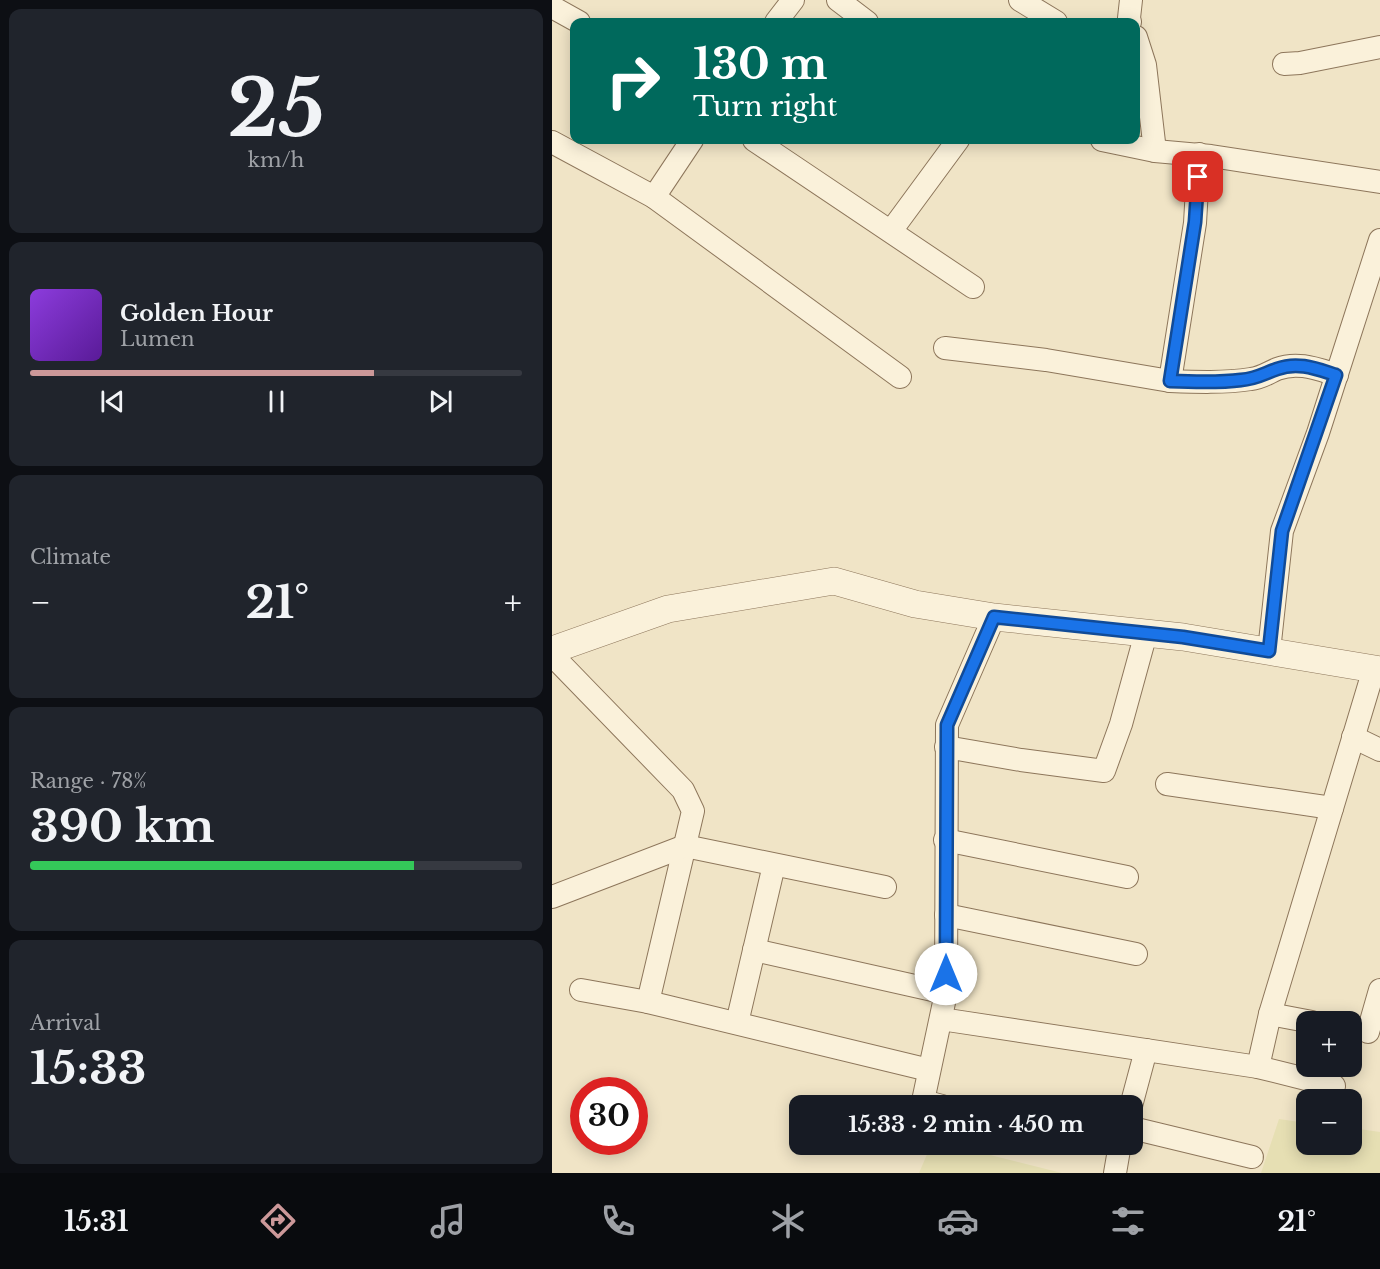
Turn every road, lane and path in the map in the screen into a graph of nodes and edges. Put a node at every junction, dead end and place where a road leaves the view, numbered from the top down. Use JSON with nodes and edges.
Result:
{"nodes":[{"id":1,"x":793,"y":0,"type":"edge"},
{"id":2,"x":838,"y":0,"type":"edge"},
{"id":3,"x":1020,"y":0,"type":"edge"},
{"id":4,"x":1131,"y":0,"type":"edge"},
{"id":5,"x":552,"y":7,"type":"edge"},
{"id":6,"x":572,"y":18,"type":"edge"},
{"id":7,"x":779,"y":18,"type":"edge"},
{"id":8,"x":862,"y":18,"type":"edge"},
{"id":9,"x":1049,"y":18,"type":"edge"},
{"id":10,"x":1129,"y":18,"type":"edge"},
{"id":11,"x":1380,"y":47,"type":"edge"},
{"id":12,"x":1140,"y":49,"type":"edge"},
{"id":13,"x":1284,"y":63,"type":"dead end"},
{"id":14,"x":552,"y":142,"type":"edge"},
{"id":15,"x":689,"y":144,"type":"edge"},
{"id":16,"x":760,"y":144,"type":"edge"},
{"id":17,"x":955,"y":144,"type":"edge"},
{"id":18,"x":1121,"y":144,"type":"edge"},
{"id":19,"x":1155,"y":151,"type":"junction"},
{"id":20,"x":1199,"y":154,"type":"junction"},
{"id":21,"x":1380,"y":182,"type":"edge"},
{"id":22,"x":654,"y":197,"type":"junction"},
{"id":23,"x":891,"y":231,"type":"junction"},
{"id":24,"x":1380,"y":240,"type":"edge"},
{"id":25,"x":973,"y":286,"type":"dead end"},
{"id":26,"x":945,"y":348,"type":"dead end"},
{"id":27,"x":1336,"y":375,"type":"junction"},
{"id":28,"x":900,"y":377,"type":"dead end"},
{"id":29,"x":1170,"y":381,"type":"junction"},
{"id":30,"x":994,"y":617,"type":"junction"},
{"id":31,"x":1146,"y":633,"type":"junction"},
{"id":32,"x":552,"y":650,"type":"edge"},
{"id":33,"x":1269,"y":651,"type":"junction"},
{"id":34,"x":552,"y":655,"type":"edge"},
{"id":35,"x":1377,"y":670,"type":"edge"},
{"id":36,"x":1353,"y":737,"type":"junction"},
{"id":37,"x":946,"y":747,"type":"junction"},
{"id":38,"x":1380,"y":750,"type":"edge"},
{"id":39,"x":1167,"y":784,"type":"dead end"},
{"id":40,"x":1332,"y":808,"type":"junction"},
{"id":41,"x":945,"y":840,"type":"junction"},
{"id":42,"x":685,"y":846,"type":"junction"},
{"id":43,"x":774,"y":865,"type":"junction"},
{"id":44,"x":1127,"y":877,"type":"dead end"},
{"id":45,"x":885,"y":887,"type":"dead end"},
{"id":46,"x":552,"y":897,"type":"edge"},
{"id":47,"x":946,"y":915,"type":"junction"},
{"id":48,"x":754,"y":950,"type":"junction"},
{"id":49,"x":1136,"y":954,"type":"dead end"},
{"id":50,"x":581,"y":990,"type":"dead end"},
{"id":51,"x":1380,"y":990,"type":"edge"},
{"id":52,"x":946,"y":993,"type":"junction"},
{"id":53,"x":648,"y":1002,"type":"junction"},
{"id":54,"x":1270,"y":1014,"type":"junction"},
{"id":55,"x":941,"y":1019,"type":"junction"},
{"id":56,"x":1296,"y":1019,"type":"edge"},
{"id":57,"x":736,"y":1023,"type":"junction"},
{"id":58,"x":1367,"y":1032,"type":"edge"},
{"id":59,"x":1146,"y":1050,"type":"junction"},
{"id":60,"x":1258,"y":1067,"type":"junction"},
{"id":61,"x":929,"y":1070,"type":"junction"},
{"id":62,"x":1334,"y":1086,"type":"dead end"},
{"id":63,"x":924,"y":1095,"type":"edge"},
{"id":64,"x":1134,"y":1095,"type":"edge"},
{"id":65,"x":1143,"y":1131,"type":"edge"},
{"id":66,"x":1114,"y":1155,"type":"edge"},
{"id":67,"x":1252,"y":1157,"type":"dead end"},
{"id":68,"x":1115,"y":1173,"type":"edge"}],
"edges":[{"from":1,"to":7,"type":"street"},
{"from":2,"to":8,"type":"street"},
{"from":3,"to":9,"type":"street"},
{"from":4,"to":10,"type":"street"},
{"from":5,"to":6,"type":"street"},
{"from":11,"to":13,"type":"street"},
{"from":12,"to":19,"type":"street"},
{"from":14,"to":22,"type":"street"},
{"from":15,"to":22,"type":"street"},
{"from":16,"to":23,"type":"street"},
{"from":17,"to":23,"type":"street"},
{"from":18,"to":19,"type":"street"},
{"from":19,"to":20,"type":"street"},
{"from":20,"to":21,"type":"street"},
{"from":20,"to":29,"type":"street"},
{"from":22,"to":28,"type":"street"},
{"from":23,"to":25,"type":"street"},
{"from":24,"to":27,"type":"street"},
{"from":26,"to":29,"type":"street"},
{"from":27,"to":29,"type":"street"},
{"from":27,"to":33,"type":"street"},
{"from":30,"to":31,"type":"street"},
{"from":30,"to":32,"type":"street"},
{"from":30,"to":37,"type":"street"},
{"from":31,"to":33,"type":"street"},
{"from":31,"to":37,"type":"street"},
{"from":33,"to":35,"type":"street"},
{"from":34,"to":42,"type":"street"},
{"from":35,"to":36,"type":"street"},
{"from":36,"to":38,"type":"street"},
{"from":36,"to":40,"type":"street"},
{"from":37,"to":41,"type":"street"},
{"from":39,"to":40,"type":"street"},
{"from":40,"to":54,"type":"street"},
{"from":41,"to":44,"type":"street"},
{"from":41,"to":47,"type":"street"},
{"from":42,"to":43,"type":"street"},
{"from":42,"to":46,"type":"street"},
{"from":42,"to":53,"type":"street"},
{"from":43,"to":45,"type":"street"},
{"from":43,"to":48,"type":"street"},
{"from":47,"to":49,"type":"street"},
{"from":47,"to":52,"type":"street"},
{"from":48,"to":52,"type":"street"},
{"from":48,"to":57,"type":"street"},
{"from":50,"to":53,"type":"street"},
{"from":51,"to":58,"type":"street"},
{"from":52,"to":55,"type":"street"},
{"from":53,"to":57,"type":"street"},
{"from":54,"to":56,"type":"street"},
{"from":54,"to":60,"type":"street"},
{"from":55,"to":59,"type":"street"},
{"from":55,"to":61,"type":"street"},
{"from":57,"to":61,"type":"street"},
{"from":59,"to":60,"type":"street"},
{"from":59,"to":64,"type":"street"},
{"from":60,"to":62,"type":"street"},
{"from":61,"to":63,"type":"street"},
{"from":65,"to":67,"type":"street"},
{"from":66,"to":68,"type":"street"}]}
